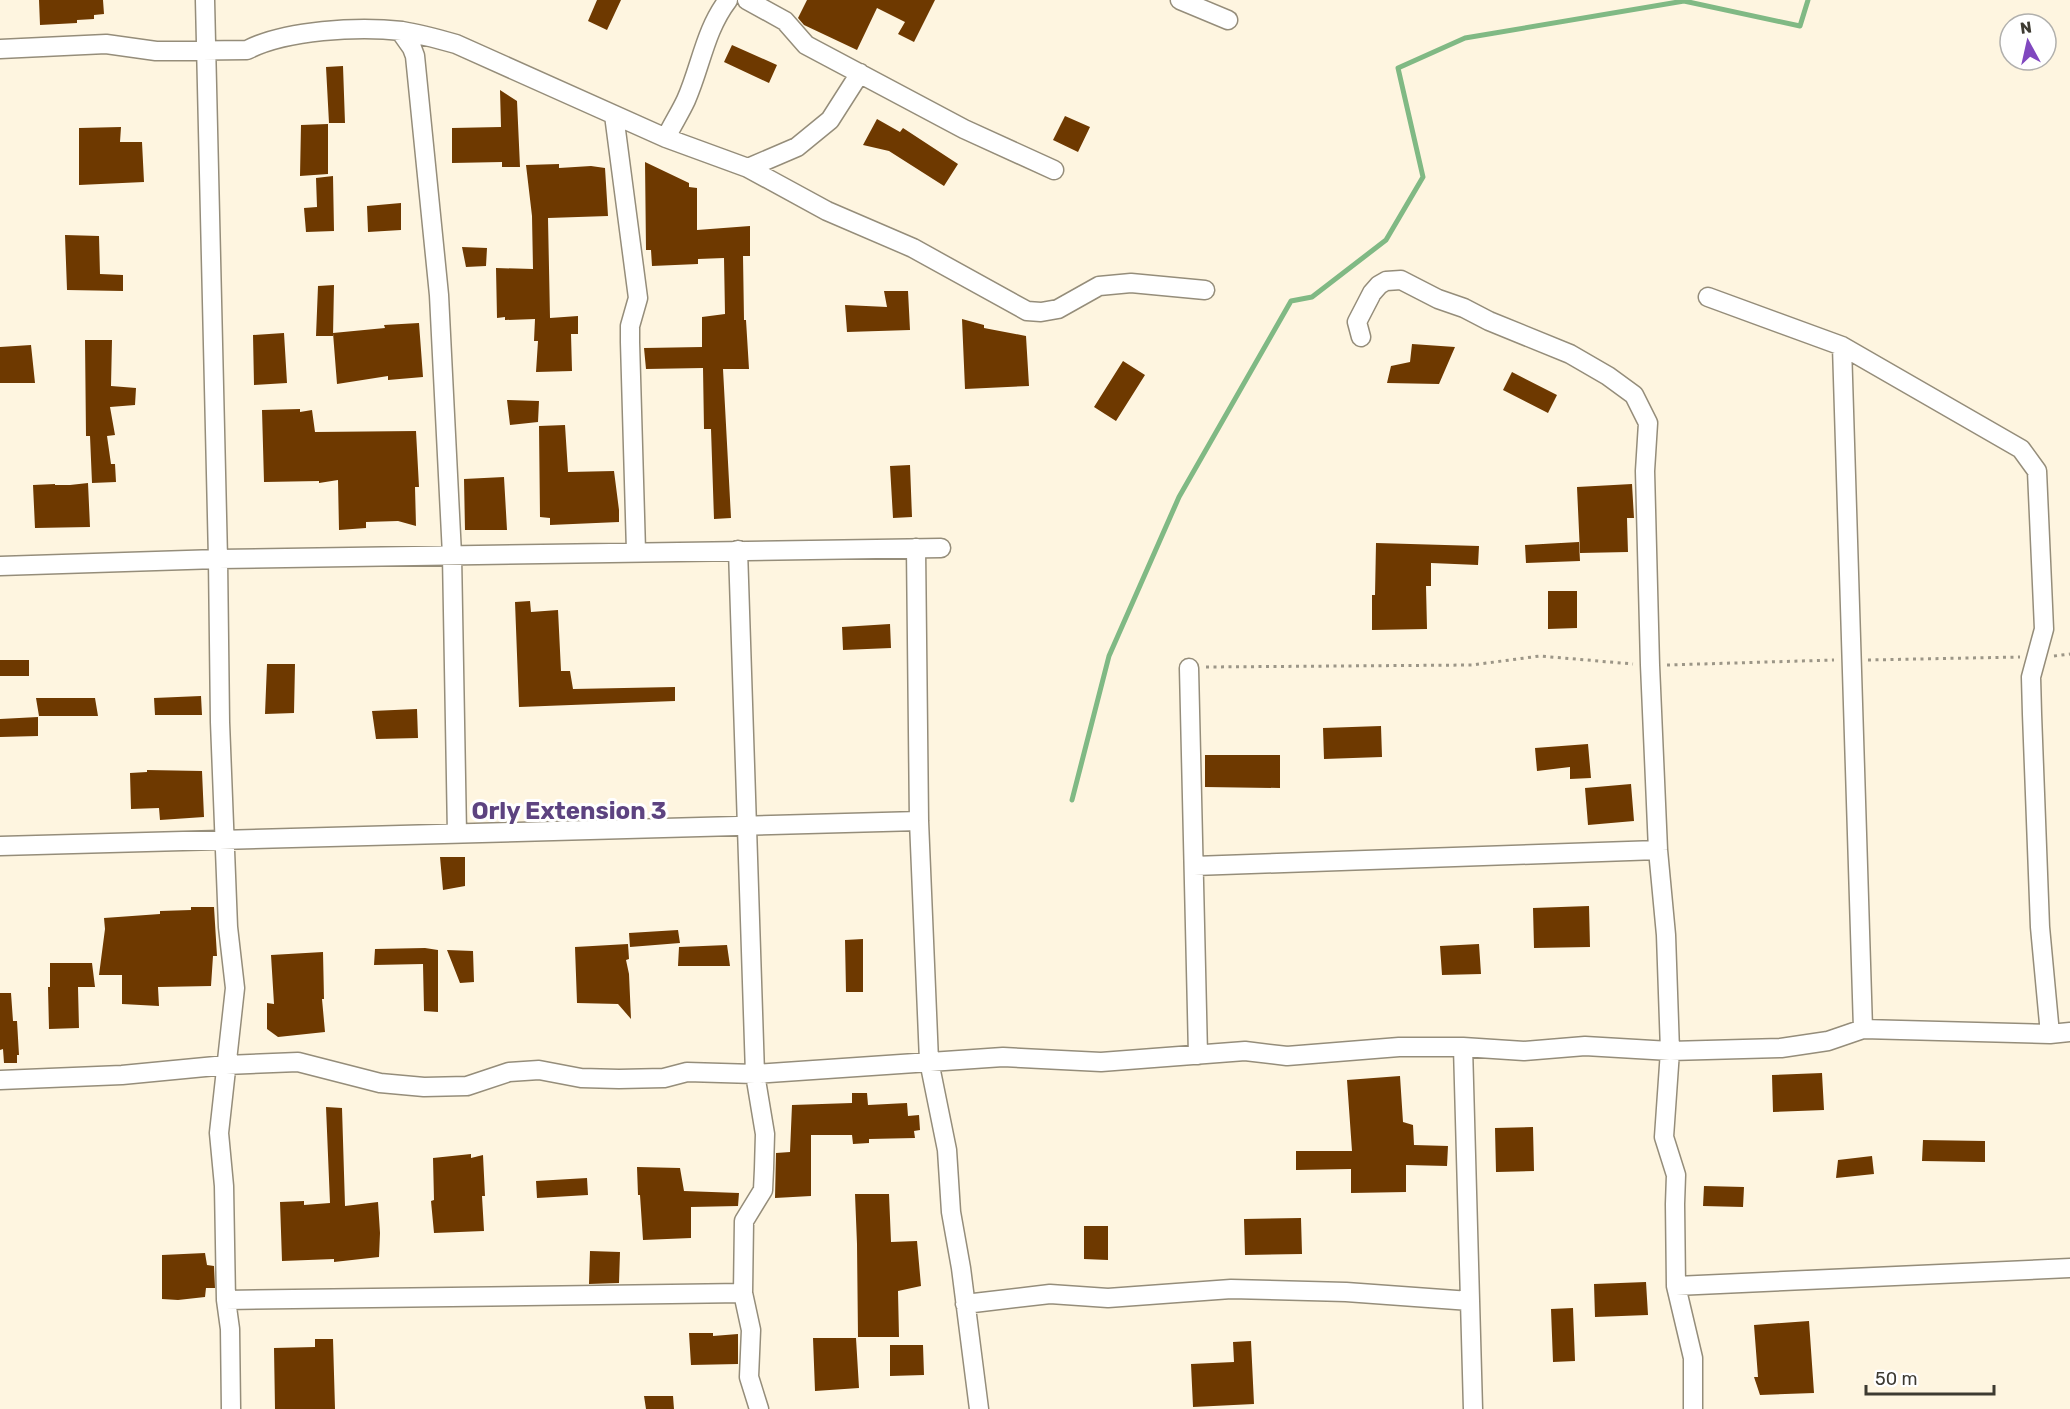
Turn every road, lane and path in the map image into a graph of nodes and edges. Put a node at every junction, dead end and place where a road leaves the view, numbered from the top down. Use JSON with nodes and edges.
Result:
{"nodes":[{"id":1,"x":205,"y":0,"type":"edge"},
{"id":2,"x":728,"y":0,"type":"edge"},
{"id":3,"x":747,"y":0,"type":"edge"},
{"id":4,"x":1180,"y":0,"type":"edge"},
{"id":5,"x":1228,"y":20,"type":"dead end"},
{"id":6,"x":400,"y":31,"type":"junction"},
{"id":7,"x":0,"y":49,"type":"edge"},
{"id":8,"x":204,"y":49,"type":"junction"},
{"id":9,"x":860,"y":73,"type":"junction"},
{"id":10,"x":614,"y":116,"type":"junction"},
{"id":11,"x":666,"y":138,"type":"junction"},
{"id":12,"x":748,"y":168,"type":"junction"},
{"id":13,"x":1054,"y":170,"type":"dead end"},
{"id":14,"x":1205,"y":290,"type":"dead end"},
{"id":15,"x":1708,"y":297,"type":"dead end"},
{"id":16,"x":1361,"y":337,"type":"dead end"},
{"id":17,"x":1842,"y":346,"type":"junction"},
{"id":18,"x":916,"y":548,"type":"junction"},
{"id":19,"x":941,"y":548,"type":"dead end"},
{"id":20,"x":738,"y":550,"type":"junction"},
{"id":21,"x":636,"y":551,"type":"junction"},
{"id":22,"x":452,"y":555,"type":"junction"},
{"id":23,"x":218,"y":559,"type":"junction"},
{"id":24,"x":0,"y":566,"type":"edge"},
{"id":25,"x":2070,"y":654,"type":"edge"},
{"id":26,"x":2036,"y":657,"type":"junction"},
{"id":27,"x":1851,"y":660,"type":"junction"},
{"id":28,"x":1650,"y":665,"type":"junction"},
{"id":29,"x":1189,"y":668,"type":"joint"},
{"id":30,"x":919,"y":821,"type":"junction"},
{"id":31,"x":747,"y":826,"type":"junction"},
{"id":32,"x":457,"y":834,"type":"junction"},
{"id":33,"x":224,"y":841,"type":"junction"},
{"id":34,"x":0,"y":846,"type":"edge"},
{"id":35,"x":1658,"y":850,"type":"junction"},
{"id":36,"x":1194,"y":866,"type":"junction"},
{"id":37,"x":1863,"y":1029,"type":"junction"},
{"id":38,"x":2070,"y":1032,"type":"edge"},
{"id":39,"x":2050,"y":1034,"type":"junction"},
{"id":40,"x":1463,"y":1047,"type":"junction"},
{"id":41,"x":1670,"y":1051,"type":"junction"},
{"id":42,"x":1198,"y":1055,"type":"junction"},
{"id":43,"x":929,"y":1061,"type":"junction"},
{"id":44,"x":226,"y":1065,"type":"junction"},
{"id":45,"x":755,"y":1074,"type":"junction"},
{"id":46,"x":0,"y":1080,"type":"edge"},
{"id":47,"x":2070,"y":1268,"type":"edge"},
{"id":48,"x":1676,"y":1286,"type":"junction"},
{"id":49,"x":743,"y":1293,"type":"junction"},
{"id":50,"x":226,"y":1300,"type":"junction"},
{"id":51,"x":1470,"y":1301,"type":"junction"},
{"id":52,"x":965,"y":1304,"type":"junction"},
{"id":53,"x":231,"y":1409,"type":"edge"},
{"id":54,"x":759,"y":1409,"type":"edge"},
{"id":55,"x":979,"y":1409,"type":"edge"},
{"id":56,"x":1473,"y":1409,"type":"edge"},
{"id":57,"x":1693,"y":1409,"type":"edge"}],
"edges":[{"from":1,"to":8,"type":"street"},
{"from":2,"to":11,"type":"street"},
{"from":3,"to":9,"type":"street"},
{"from":4,"to":5,"type":"street"},
{"from":6,"to":8,"type":"street"},
{"from":6,"to":10,"type":"street"},
{"from":6,"to":22,"type":"street"},
{"from":7,"to":8,"type":"street"},
{"from":8,"to":23,"type":"street"},
{"from":9,"to":12,"type":"street"},
{"from":9,"to":13,"type":"street"},
{"from":10,"to":11,"type":"street"},
{"from":10,"to":21,"type":"street"},
{"from":11,"to":12,"type":"street"},
{"from":12,"to":14,"type":"street"},
{"from":15,"to":17,"type":"street"},
{"from":16,"to":28,"type":"street"},
{"from":17,"to":26,"type":"street"},
{"from":17,"to":27,"type":"street"},
{"from":18,"to":19,"type":"street"},
{"from":18,"to":20,"type":"street"},
{"from":18,"to":30,"type":"street"},
{"from":20,"to":21,"type":"street"},
{"from":20,"to":31,"type":"street"},
{"from":21,"to":22,"type":"street"},
{"from":22,"to":23,"type":"street"},
{"from":22,"to":32,"type":"street"},
{"from":23,"to":24,"type":"street"},
{"from":23,"to":33,"type":"street"},
{"from":25,"to":26,"type":"path"},
{"from":26,"to":27,"type":"path"},
{"from":26,"to":39,"type":"street"},
{"from":27,"to":28,"type":"path"},
{"from":27,"to":37,"type":"street"},
{"from":28,"to":29,"type":"path"},
{"from":28,"to":35,"type":"street"},
{"from":29,"to":36,"type":"street"},
{"from":30,"to":31,"type":"street"},
{"from":30,"to":43,"type":"street"},
{"from":31,"to":32,"type":"street"},
{"from":31,"to":45,"type":"street"},
{"from":32,"to":33,"type":"street"},
{"from":33,"to":34,"type":"street"},
{"from":33,"to":44,"type":"street"},
{"from":35,"to":36,"type":"street"},
{"from":35,"to":41,"type":"street"},
{"from":36,"to":42,"type":"street"},
{"from":37,"to":39,"type":"street"},
{"from":37,"to":41,"type":"street"},
{"from":38,"to":39,"type":"street"},
{"from":40,"to":41,"type":"street"},
{"from":40,"to":42,"type":"street"},
{"from":40,"to":51,"type":"street"},
{"from":41,"to":48,"type":"street"},
{"from":42,"to":43,"type":"street"},
{"from":43,"to":45,"type":"street"},
{"from":43,"to":52,"type":"street"},
{"from":44,"to":45,"type":"street"},
{"from":44,"to":46,"type":"street"},
{"from":44,"to":50,"type":"street"},
{"from":45,"to":49,"type":"street"},
{"from":47,"to":48,"type":"street"},
{"from":48,"to":57,"type":"street"},
{"from":49,"to":50,"type":"street"},
{"from":49,"to":54,"type":"street"},
{"from":50,"to":53,"type":"street"},
{"from":51,"to":52,"type":"street"},
{"from":51,"to":56,"type":"street"},
{"from":52,"to":55,"type":"street"}]}
